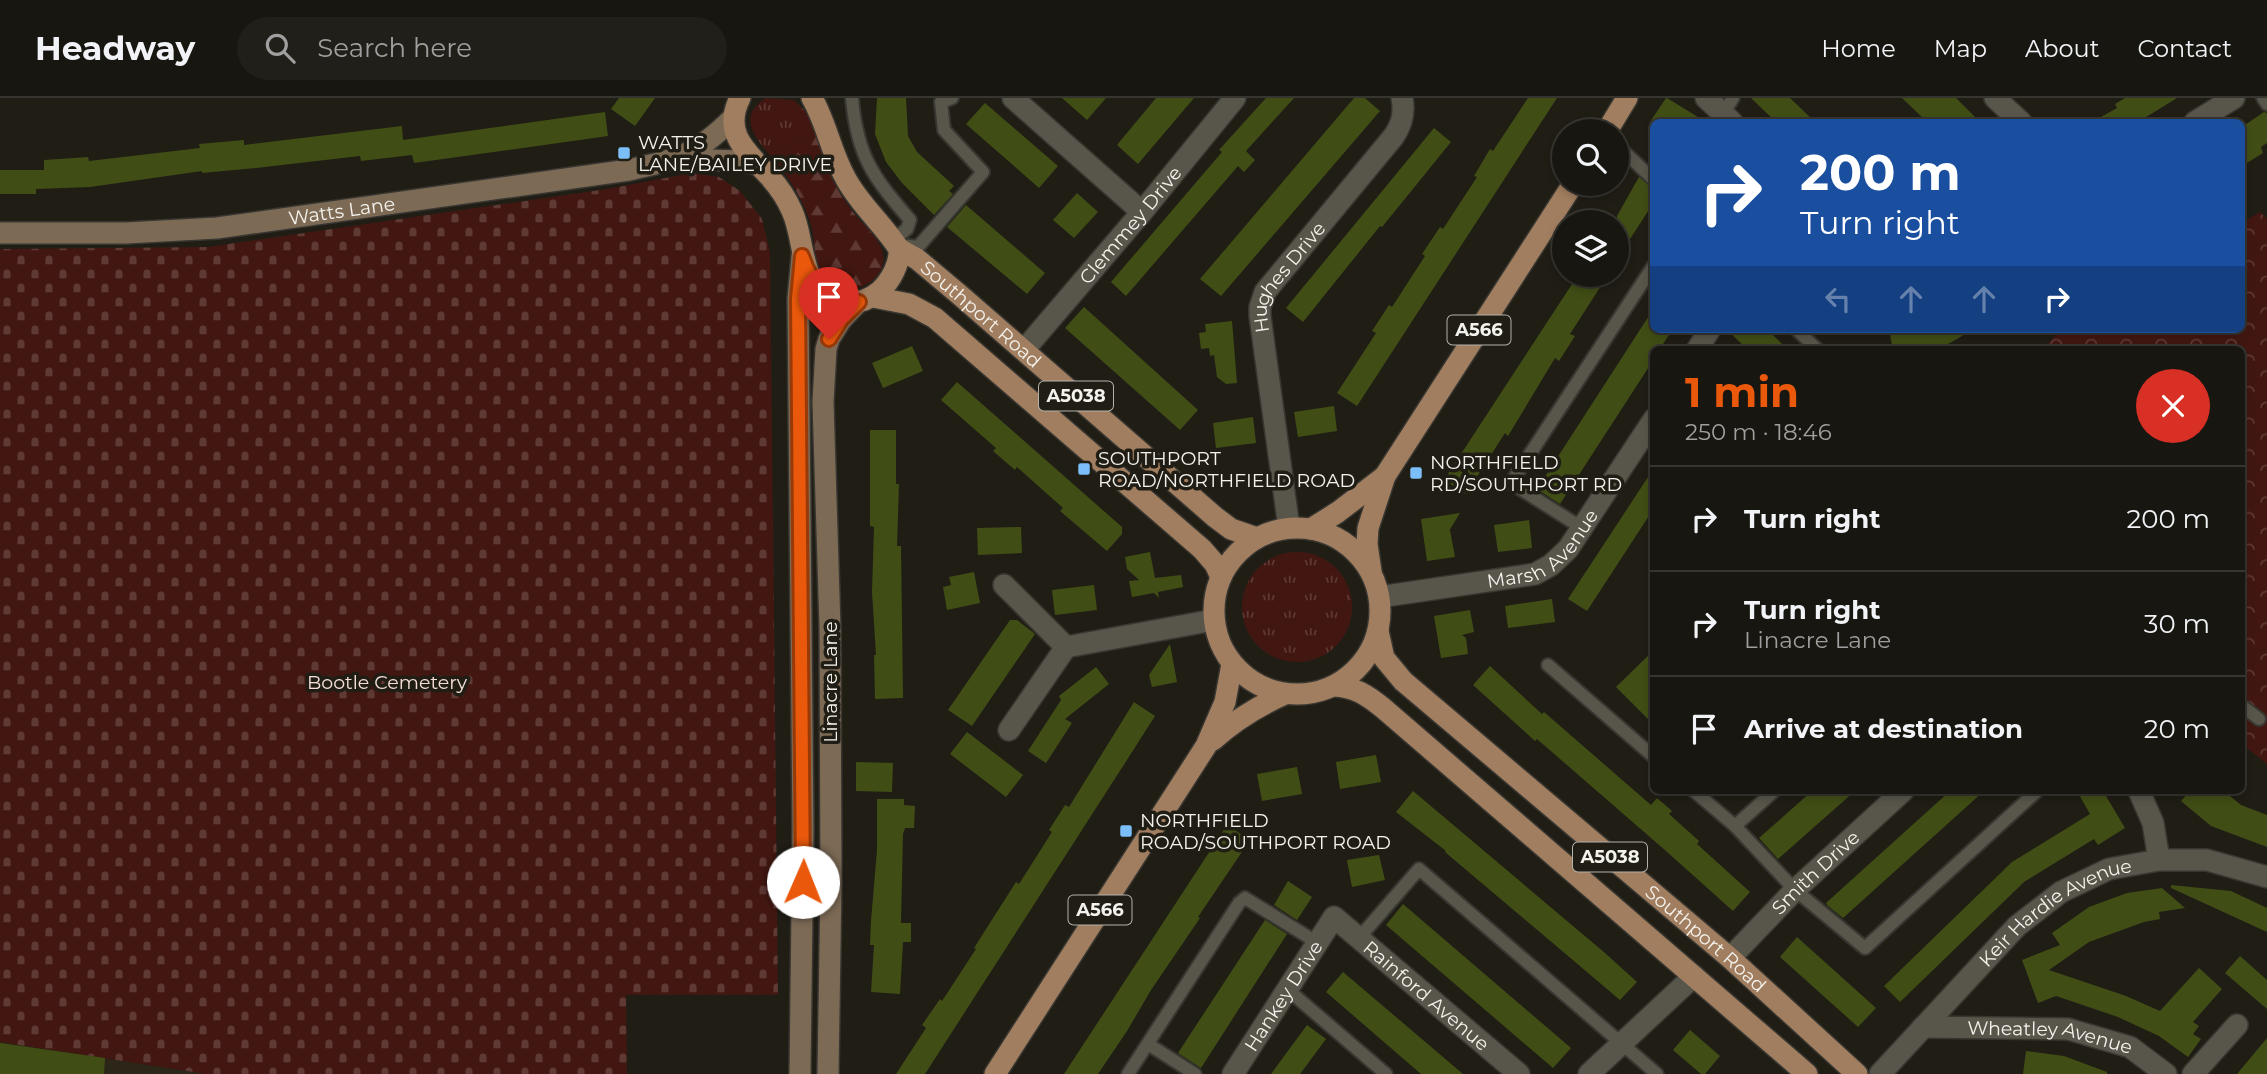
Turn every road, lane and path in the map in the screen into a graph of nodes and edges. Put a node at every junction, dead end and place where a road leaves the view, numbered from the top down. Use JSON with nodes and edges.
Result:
{"nodes":[{"id":1,"x":852,"y":98,"type":"edge"},
{"id":2,"x":952,"y":98,"type":"edge"},
{"id":3,"x":1013,"y":98,"type":"edge"},
{"id":4,"x":1235,"y":98,"type":"edge"},
{"id":5,"x":1402,"y":98,"type":"edge"},
{"id":6,"x":1627,"y":98,"type":"edge"},
{"id":7,"x":1706,"y":98,"type":"edge"},
{"id":8,"x":1995,"y":98,"type":"edge"},
{"id":9,"x":2234,"y":98,"type":"edge"},
{"id":10,"x":2263,"y":98,"type":"edge"},
{"id":11,"x":821,"y":104,"type":"edge"},
{"id":12,"x":2267,"y":104,"type":"edge"},
{"id":13,"x":735,"y":106,"type":"edge"},
{"id":14,"x":1729,"y":111,"type":"edge"},
{"id":15,"x":1614,"y":119,"type":"edge"},
{"id":16,"x":2018,"y":119,"type":"edge"},
{"id":17,"x":2200,"y":119,"type":"edge"},
{"id":18,"x":1629,"y":156,"type":"edge"},
{"id":19,"x":682,"y":157,"type":"junction"},
{"id":20,"x":758,"y":165,"type":"junction"},
{"id":21,"x":1650,"y":176,"type":"edge"},
{"id":22,"x":1565,"y":196,"type":"edge"},
{"id":23,"x":1142,"y":212,"type":"junction"},
{"id":24,"x":0,"y":233,"type":"edge"},
{"id":25,"x":896,"y":244,"type":"junction"},
{"id":26,"x":802,"y":256,"type":"junction"},
{"id":27,"x":1650,"y":271,"type":"edge"},
{"id":28,"x":866,"y":300,"type":"junction"},
{"id":29,"x":1800,"y":333,"type":"edge"},
{"id":30,"x":1814,"y":346,"type":"edge"},
{"id":31,"x":1024,"y":350,"type":"junction"},
{"id":32,"x":1650,"y":426,"type":"edge"},
{"id":33,"x":1385,"y":476,"type":"junction"},
{"id":34,"x":1289,"y":528,"type":"junction"},
{"id":35,"x":1582,"y":528,"type":"junction"},
{"id":36,"x":1311,"y":529,"type":"junction"},
{"id":37,"x":1257,"y":538,"type":"junction"},
{"id":38,"x":1372,"y":573,"type":"junction"},
{"id":39,"x":1221,"y":577,"type":"junction"},
{"id":40,"x":1004,"y":585,"type":"dead end"},
{"id":41,"x":1379,"y":597,"type":"junction"},
{"id":42,"x":1214,"y":620,"type":"junction"},
{"id":43,"x":1378,"y":631,"type":"junction"},
{"id":44,"x":1066,"y":647,"type":"junction"},
{"id":45,"x":1232,"y":664,"type":"junction"},
{"id":46,"x":1548,"y":665,"type":"dead end"},
{"id":47,"x":1334,"y":686,"type":"junction"},
{"id":48,"x":1285,"y":694,"type":"junction"},
{"id":49,"x":2245,"y":708,"type":"edge"},
{"id":50,"x":2259,"y":719,"type":"dead end"},
{"id":51,"x":1009,"y":730,"type":"dead end"},
{"id":52,"x":1206,"y":746,"type":"junction"},
{"id":53,"x":1650,"y":754,"type":"edge"},
{"id":54,"x":1697,"y":794,"type":"edge"},
{"id":55,"x":1771,"y":794,"type":"edge"},
{"id":56,"x":1900,"y":794,"type":"edge"},
{"id":57,"x":2034,"y":794,"type":"edge"},
{"id":58,"x":2139,"y":794,"type":"edge"},
{"id":59,"x":1735,"y":827,"type":"junction"},
{"id":60,"x":2160,"y":860,"type":"junction"},
{"id":61,"x":2267,"y":877,"type":"edge"},
{"id":62,"x":1795,"y":890,"type":"junction"},
{"id":63,"x":1334,"y":917,"type":"joint"},
{"id":64,"x":1359,"y":938,"type":"junction"},
{"id":65,"x":1318,"y":943,"type":"junction"},
{"id":66,"x":1730,"y":958,"type":"junction"},
{"id":67,"x":1694,"y":976,"type":"junction"},
{"id":68,"x":1287,"y":989,"type":"junction"},
{"id":69,"x":2237,"y":1025,"type":"dead end"},
{"id":70,"x":1923,"y":1027,"type":"junction"},
{"id":71,"x":1148,"y":1044,"type":"junction"},
{"id":72,"x":1621,"y":1044,"type":"junction"},
{"id":73,"x":1884,"y":1069,"type":"edge"},
{"id":74,"x":1239,"y":1071,"type":"edge"},
{"id":75,"x":800,"y":1074,"type":"edge"},
{"id":76,"x":828,"y":1074,"type":"edge"},
{"id":77,"x":995,"y":1074,"type":"edge"},
{"id":78,"x":1128,"y":1074,"type":"edge"},
{"id":79,"x":1195,"y":1074,"type":"edge"},
{"id":80,"x":1386,"y":1074,"type":"edge"},
{"id":81,"x":1519,"y":1074,"type":"edge"},
{"id":82,"x":1589,"y":1074,"type":"edge"},
{"id":83,"x":1657,"y":1074,"type":"edge"},
{"id":84,"x":1807,"y":1074,"type":"edge"},
{"id":85,"x":1857,"y":1074,"type":"edge"},
{"id":86,"x":2166,"y":1074,"type":"edge"},
{"id":87,"x":2193,"y":1074,"type":"edge"}],
"edges":[{"from":1,"to":25,"type":"lane"},
{"from":2,"to":25,"type":"lane"},
{"from":3,"to":23,"type":"street"},
{"from":4,"to":23,"type":"street","name":"Clemmey Drive"},
{"from":5,"to":34,"type":"street","name":"Hughes Drive"},
{"from":6,"to":15,"type":"main road"},
{"from":7,"to":14,"type":"street"},
{"from":8,"to":16,"type":"street"},
{"from":9,"to":17,"type":"street"},
{"from":10,"to":12,"type":"lane"},
{"from":11,"to":25,"type":"main road","number":"A5038"},
{"from":13,"to":19,"type":"street","name":"Watts Lane"},
{"from":13,"to":20,"type":"main road","number":"A5038"},
{"from":18,"to":21,"type":"lane"},
{"from":19,"to":20,"type":"street","name":"Watts Lane"},
{"from":19,"to":24,"type":"street","name":"Watts Lane"},
{"from":20,"to":26,"type":"main road","number":"A5038"},
{"from":22,"to":33,"type":"main road","number":"A566"},
{"from":23,"to":31,"type":"street","name":"Clemmey Drive"},
{"from":25,"to":28,"type":"main road"},
{"from":25,"to":31,"type":"main road","name":"Southport Road","number":"A5038"},
{"from":26,"to":28,"type":"main road","number":"A5038"},
{"from":26,"to":75,"type":"street","name":"Linacre Lane"},
{"from":27,"to":35,"type":"lane"},
{"from":28,"to":39,"type":"main road","name":"Southport Road","number":"A5038"},
{"from":28,"to":76,"type":"street","name":"Linacre Lane"},
{"from":29,"to":30,"type":"lane"},
{"from":31,"to":37,"type":"main road","name":"Southport Road","number":"A5038"},
{"from":32,"to":35,"type":"street","name":"Marsh Avenue"},
{"from":33,"to":36,"type":"main road","number":"A566"},
{"from":33,"to":38,"type":"main road","number":"A566"},
{"from":34,"to":36,"type":"main road"},
{"from":34,"to":37,"type":"main road"},
{"from":35,"to":41,"type":"street","name":"Marsh Avenue"},
{"from":36,"to":38,"type":"main road"},
{"from":37,"to":39,"type":"main road"},
{"from":38,"to":41,"type":"main road"},
{"from":39,"to":42,"type":"main road"},
{"from":40,"to":44,"type":"street"},
{"from":41,"to":43,"type":"main road"},
{"from":42,"to":44,"type":"street"},
{"from":42,"to":45,"type":"main road"},
{"from":43,"to":47,"type":"main road"},
{"from":43,"to":66,"type":"main road","name":"Southport Road","number":"A5038"},
{"from":44,"to":51,"type":"street"},
{"from":45,"to":48,"type":"main road"},
{"from":45,"to":52,"type":"main road","number":"A566"},
{"from":46,"to":53,"type":"lane"},
{"from":47,"to":48,"type":"main road"},
{"from":47,"to":67,"type":"main road","name":"Southport Road","number":"A5038"},
{"from":48,"to":52,"type":"main road","number":"A566"},
{"from":49,"to":50,"type":"lane"},
{"from":52,"to":77,"type":"main road","number":"A566"},
{"from":54,"to":59,"type":"lane"},
{"from":55,"to":59,"type":"lane"},
{"from":56,"to":62,"type":"street","name":"Smith Drive"},
{"from":57,"to":62,"type":"lane"},
{"from":58,"to":60,"type":"street"},
{"from":59,"to":62,"type":"lane"},
{"from":60,"to":61,"type":"street","name":"Keir Hardie Avenue"},
{"from":60,"to":70,"type":"street","name":"Keir Hardie Avenue"},
{"from":62,"to":66,"type":"street","name":"Smith Drive"},
{"from":63,"to":64,"type":"street","name":"Rainford Avenue"},
{"from":63,"to":65,"type":"street","name":"Hankey Drive"},
{"from":64,"to":72,"type":"lane"},
{"from":64,"to":81,"type":"street","name":"Rainford Avenue"},
{"from":65,"to":68,"type":"street","name":"Hankey Drive"},
{"from":65,"to":71,"type":"lane"},
{"from":66,"to":85,"type":"main road","name":"Southport Road","number":"A5038"},
{"from":67,"to":72,"type":"street"},
{"from":67,"to":84,"type":"main road","name":"Southport Road","number":"A5038"},
{"from":68,"to":74,"type":"street","name":"Hankey Drive"},
{"from":68,"to":80,"type":"lane"},
{"from":69,"to":87,"type":"street"},
{"from":70,"to":73,"type":"street","name":"Keir Hardie Avenue"},
{"from":70,"to":86,"type":"street","name":"Wheatley Avenue"},
{"from":71,"to":78,"type":"lane"},
{"from":71,"to":79,"type":"lane"},
{"from":72,"to":82,"type":"street"},
{"from":72,"to":83,"type":"lane"}]}
